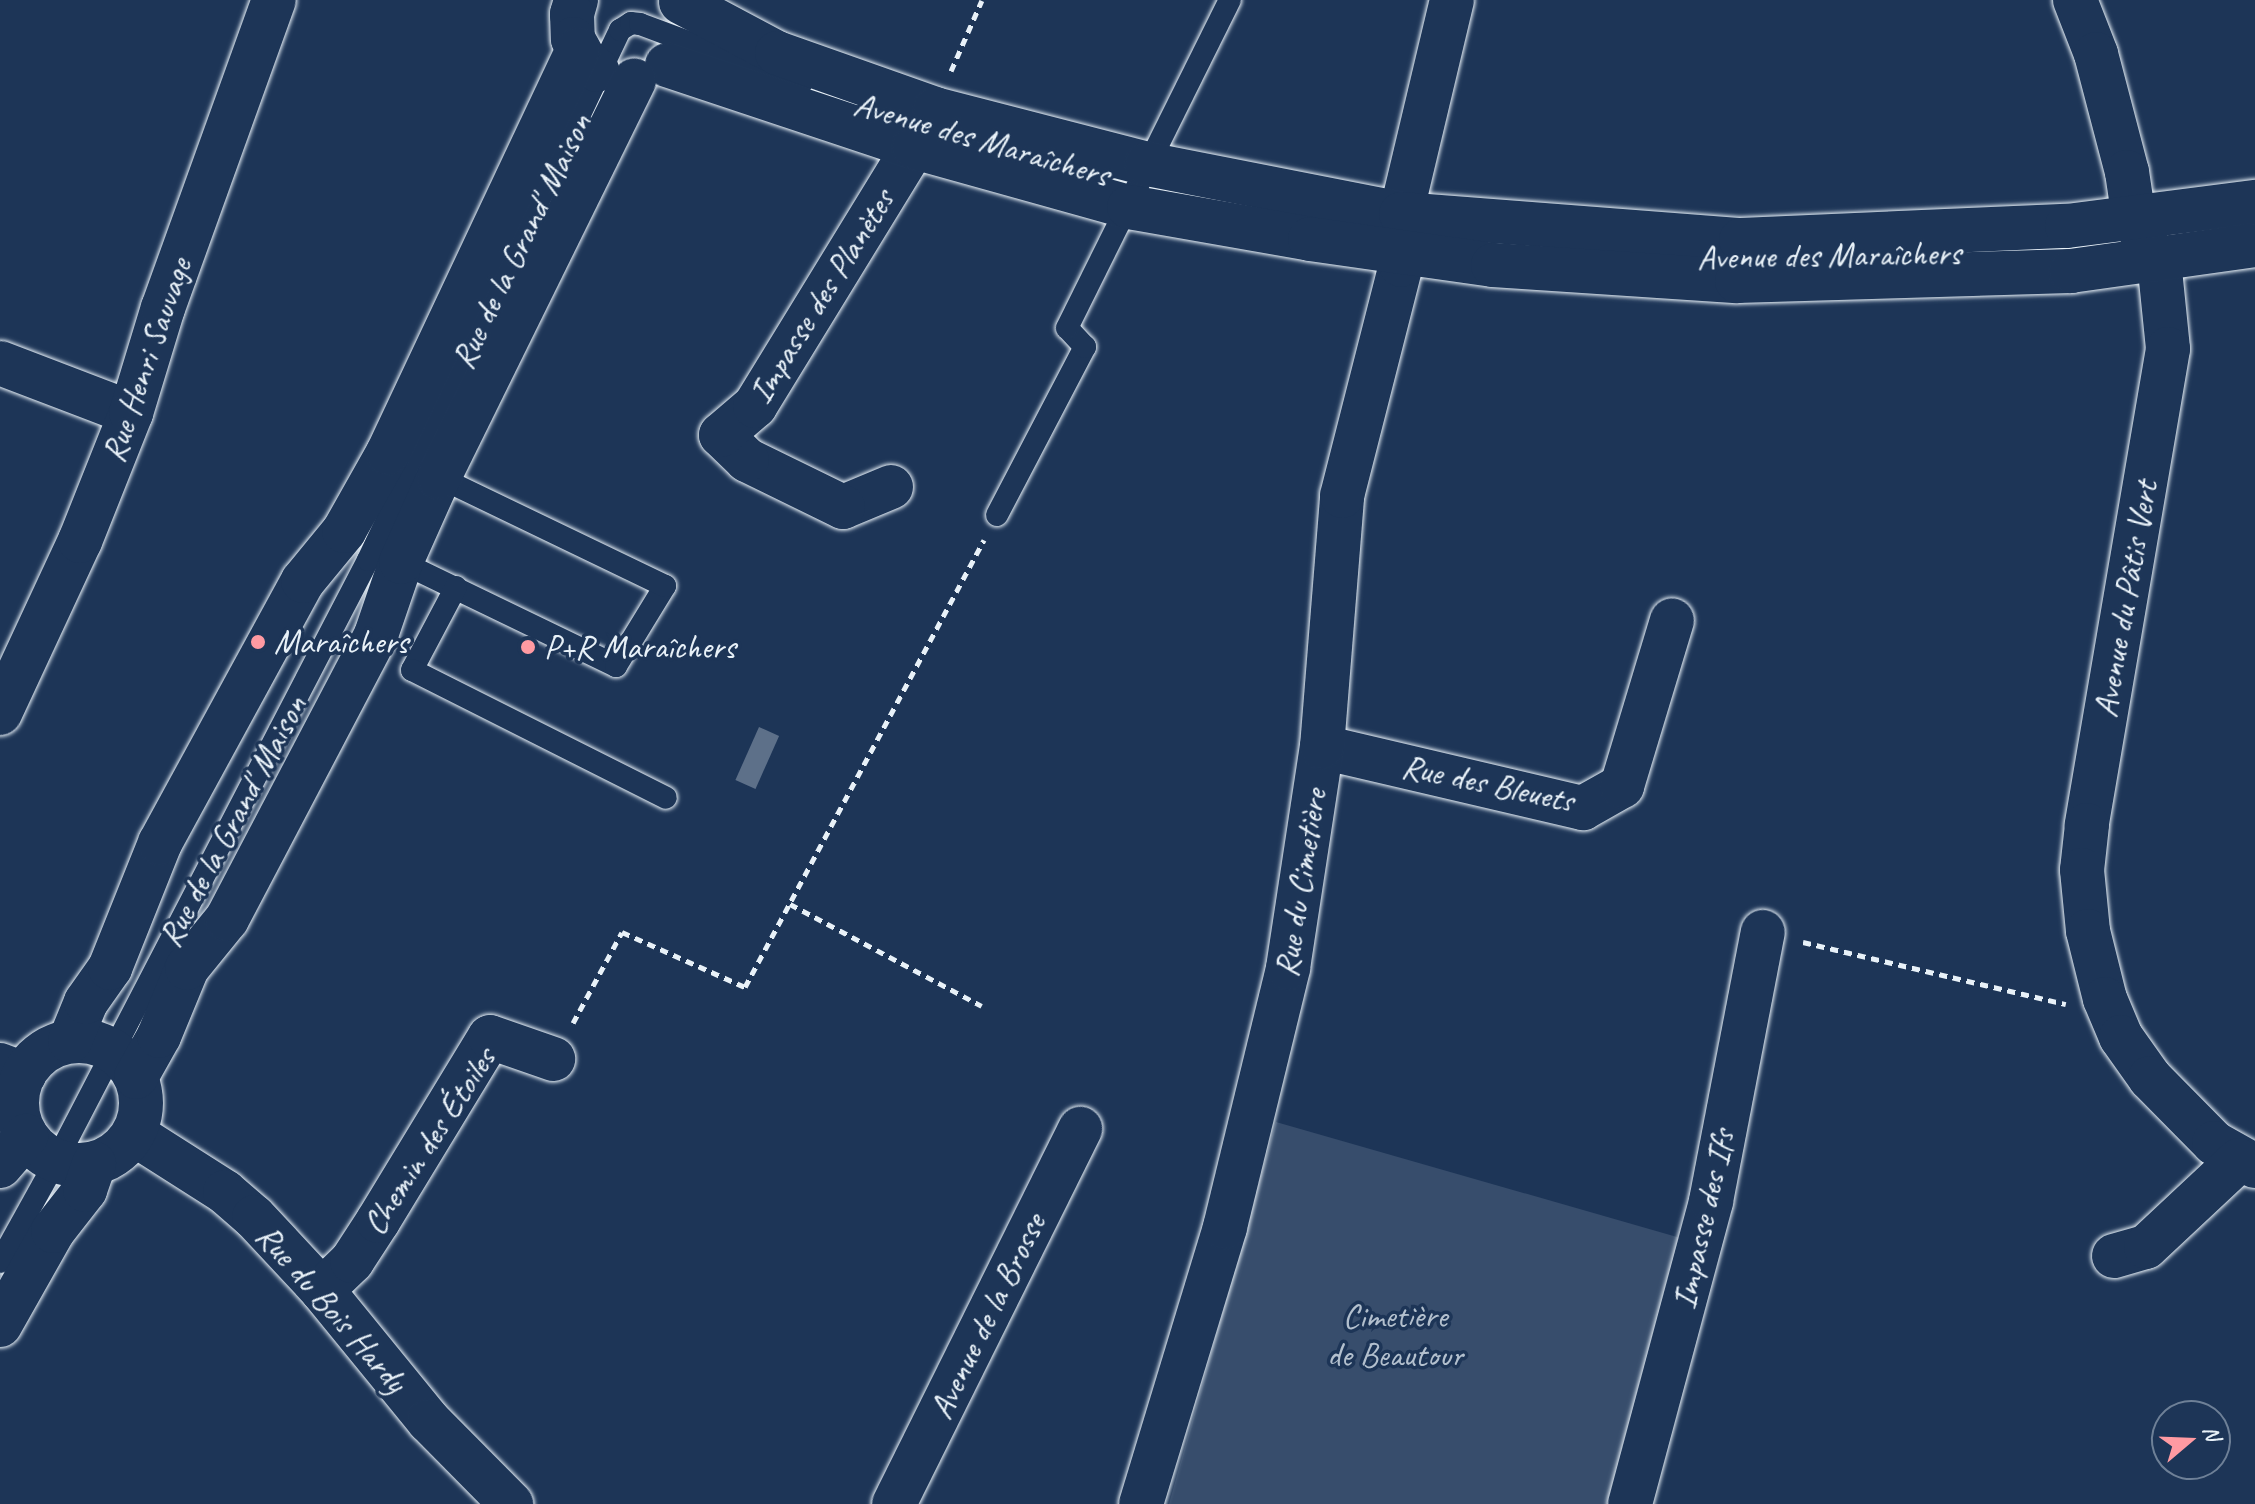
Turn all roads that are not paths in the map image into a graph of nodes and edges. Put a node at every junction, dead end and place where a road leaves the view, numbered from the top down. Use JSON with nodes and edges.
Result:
{"nodes":[{"id":1,"x":274,"y":0,"type":"edge"},
{"id":2,"x":1230,"y":0,"type":"edge"},
{"id":3,"x":1452,"y":0,"type":"edge"},
{"id":4,"x":2075,"y":0,"type":"edge"},
{"id":5,"x":573,"y":1,"type":"edge"},
{"id":6,"x":646,"y":45,"type":"edge"},
{"id":7,"x":914,"y":147,"type":"junction"},
{"id":8,"x":1138,"y":185,"type":"junction"},
{"id":9,"x":2255,"y":202,"type":"edge"},
{"id":10,"x":2255,"y":223,"type":"edge"},
{"id":11,"x":1401,"y":234,"type":"junction"},
{"id":12,"x":2145,"y":239,"type":"junction"},
{"id":13,"x":2255,"y":245,"type":"edge"},
{"id":14,"x":0,"y":363,"type":"edge"},
{"id":15,"x":131,"y":413,"type":"junction"},
{"id":16,"x":439,"y":477,"type":"junction"},
{"id":17,"x":891,"y":487,"type":"dead end"},
{"id":18,"x":997,"y":515,"type":"road end"},
{"id":19,"x":401,"y":562,"type":"junction"},
{"id":20,"x":456,"y":587,"type":"junction"},
{"id":21,"x":1672,"y":620,"type":"dead end"},
{"id":22,"x":0,"y":713,"type":"edge"},
{"id":23,"x":1322,"y":747,"type":"junction"},
{"id":24,"x":666,"y":798,"type":"dead end"},
{"id":25,"x":1763,"y":932,"type":"road end"},
{"id":26,"x":70,"y":1041,"type":"junction"},
{"id":27,"x":553,"y":1059,"type":"road end"},
{"id":28,"x":124,"y":1063,"type":"junction"},
{"id":29,"x":12,"y":1069,"type":"edge"},
{"id":30,"x":1080,"y":1129,"type":"dead end"},
{"id":31,"x":134,"y":1134,"type":"junction"},
{"id":32,"x":44,"y":1157,"type":"edge"},
{"id":33,"x":2247,"y":1163,"type":"edge"},
{"id":34,"x":2114,"y":1256,"type":"dead end"},
{"id":35,"x":0,"y":1262,"type":"edge"},
{"id":36,"x":322,"y":1290,"type":"junction"},
{"id":37,"x":0,"y":1325,"type":"edge"},
{"id":38,"x":511,"y":1504,"type":"edge"},
{"id":39,"x":894,"y":1504,"type":"edge"},
{"id":40,"x":1141,"y":1504,"type":"edge"},
{"id":41,"x":1630,"y":1504,"type":"edge"}],
"edges":[{"from":1,"to":15,"type":"street","name":"Rue Henri Sauvage"},
{"from":2,"to":8,"type":"lane"},
{"from":3,"to":11,"type":"street","name":"Rue du Cimetière"},
{"from":4,"to":12,"type":"street","name":"Avenue du Pâtis Vert"},
{"from":5,"to":6,"type":"street"},
{"from":6,"to":7,"type":"street","name":"Avenue des Maraîchers"},
{"from":6,"to":8,"type":"lane","name":"Avenue des Maraîchers"},
{"from":6,"to":8,"type":"street","name":"Avenue des Maraîchers"},
{"from":6,"to":16,"type":"street","name":"Rue de la Grand' Maison"},
{"from":6,"to":26,"type":"street","name":"Rue de la Grand' Maison"},
{"from":6,"to":28,"type":"lane","name":"Rue de la Grand' Maison"},
{"from":7,"to":8,"type":"street","name":"Avenue des Maraîchers"},
{"from":7,"to":17,"type":"street","name":"Impasse des Planètes"},
{"from":8,"to":11,"type":"street","name":"Avenue des Maraîchers"},
{"from":8,"to":18,"type":"lane"},
{"from":9,"to":12,"type":"street","name":"Avenue des Maraîchers"},
{"from":10,"to":12,"type":"lane","name":"Avenue des Maraîchers"},
{"from":11,"to":12,"type":"street","name":"Avenue des Maraîchers"},
{"from":11,"to":23,"type":"street","name":"Rue du Cimetière"},
{"from":12,"to":13,"type":"street","name":"Avenue des Maraîchers"},
{"from":12,"to":33,"type":"street","name":"Avenue du Pâtis Vert"},
{"from":14,"to":15,"type":"street"},
{"from":15,"to":22,"type":"street","name":"Rue Henri Sauvage"},
{"from":16,"to":19,"type":"street","name":"Rue de la Grand' Maison"},
{"from":16,"to":20,"type":"lane"},
{"from":19,"to":20,"type":"lane"},
{"from":19,"to":28,"type":"street","name":"Rue de la Grand' Maison"},
{"from":20,"to":24,"type":"lane"},
{"from":21,"to":23,"type":"street","name":"Rue des Bleuets"},
{"from":23,"to":40,"type":"street","name":"Rue du Cimetière"},
{"from":25,"to":41,"type":"street","name":"Impasse des Ifs"},
{"from":26,"to":28,"type":"street"},
{"from":26,"to":29,"type":"street"},
{"from":27,"to":36,"type":"street","name":"Chemin des Étoiles"},
{"from":28,"to":31,"type":"street"},
{"from":28,"to":32,"type":"lane","name":"Rue de la Grand' Maison"},
{"from":29,"to":32,"type":"street"},
{"from":30,"to":39,"type":"street","name":"Avenue de la Brosse"},
{"from":31,"to":32,"type":"street"},
{"from":31,"to":36,"type":"street","name":"Rue du Bois Hardy"},
{"from":32,"to":35,"type":"lane","name":"Rue de la Grand' Maison"},
{"from":32,"to":37,"type":"street","name":"Rue de la Grand' Maison"},
{"from":33,"to":34,"type":"street","name":"Avenue du Pâtis Vert"},
{"from":36,"to":38,"type":"street","name":"Rue du Bois Hardy"}]}
